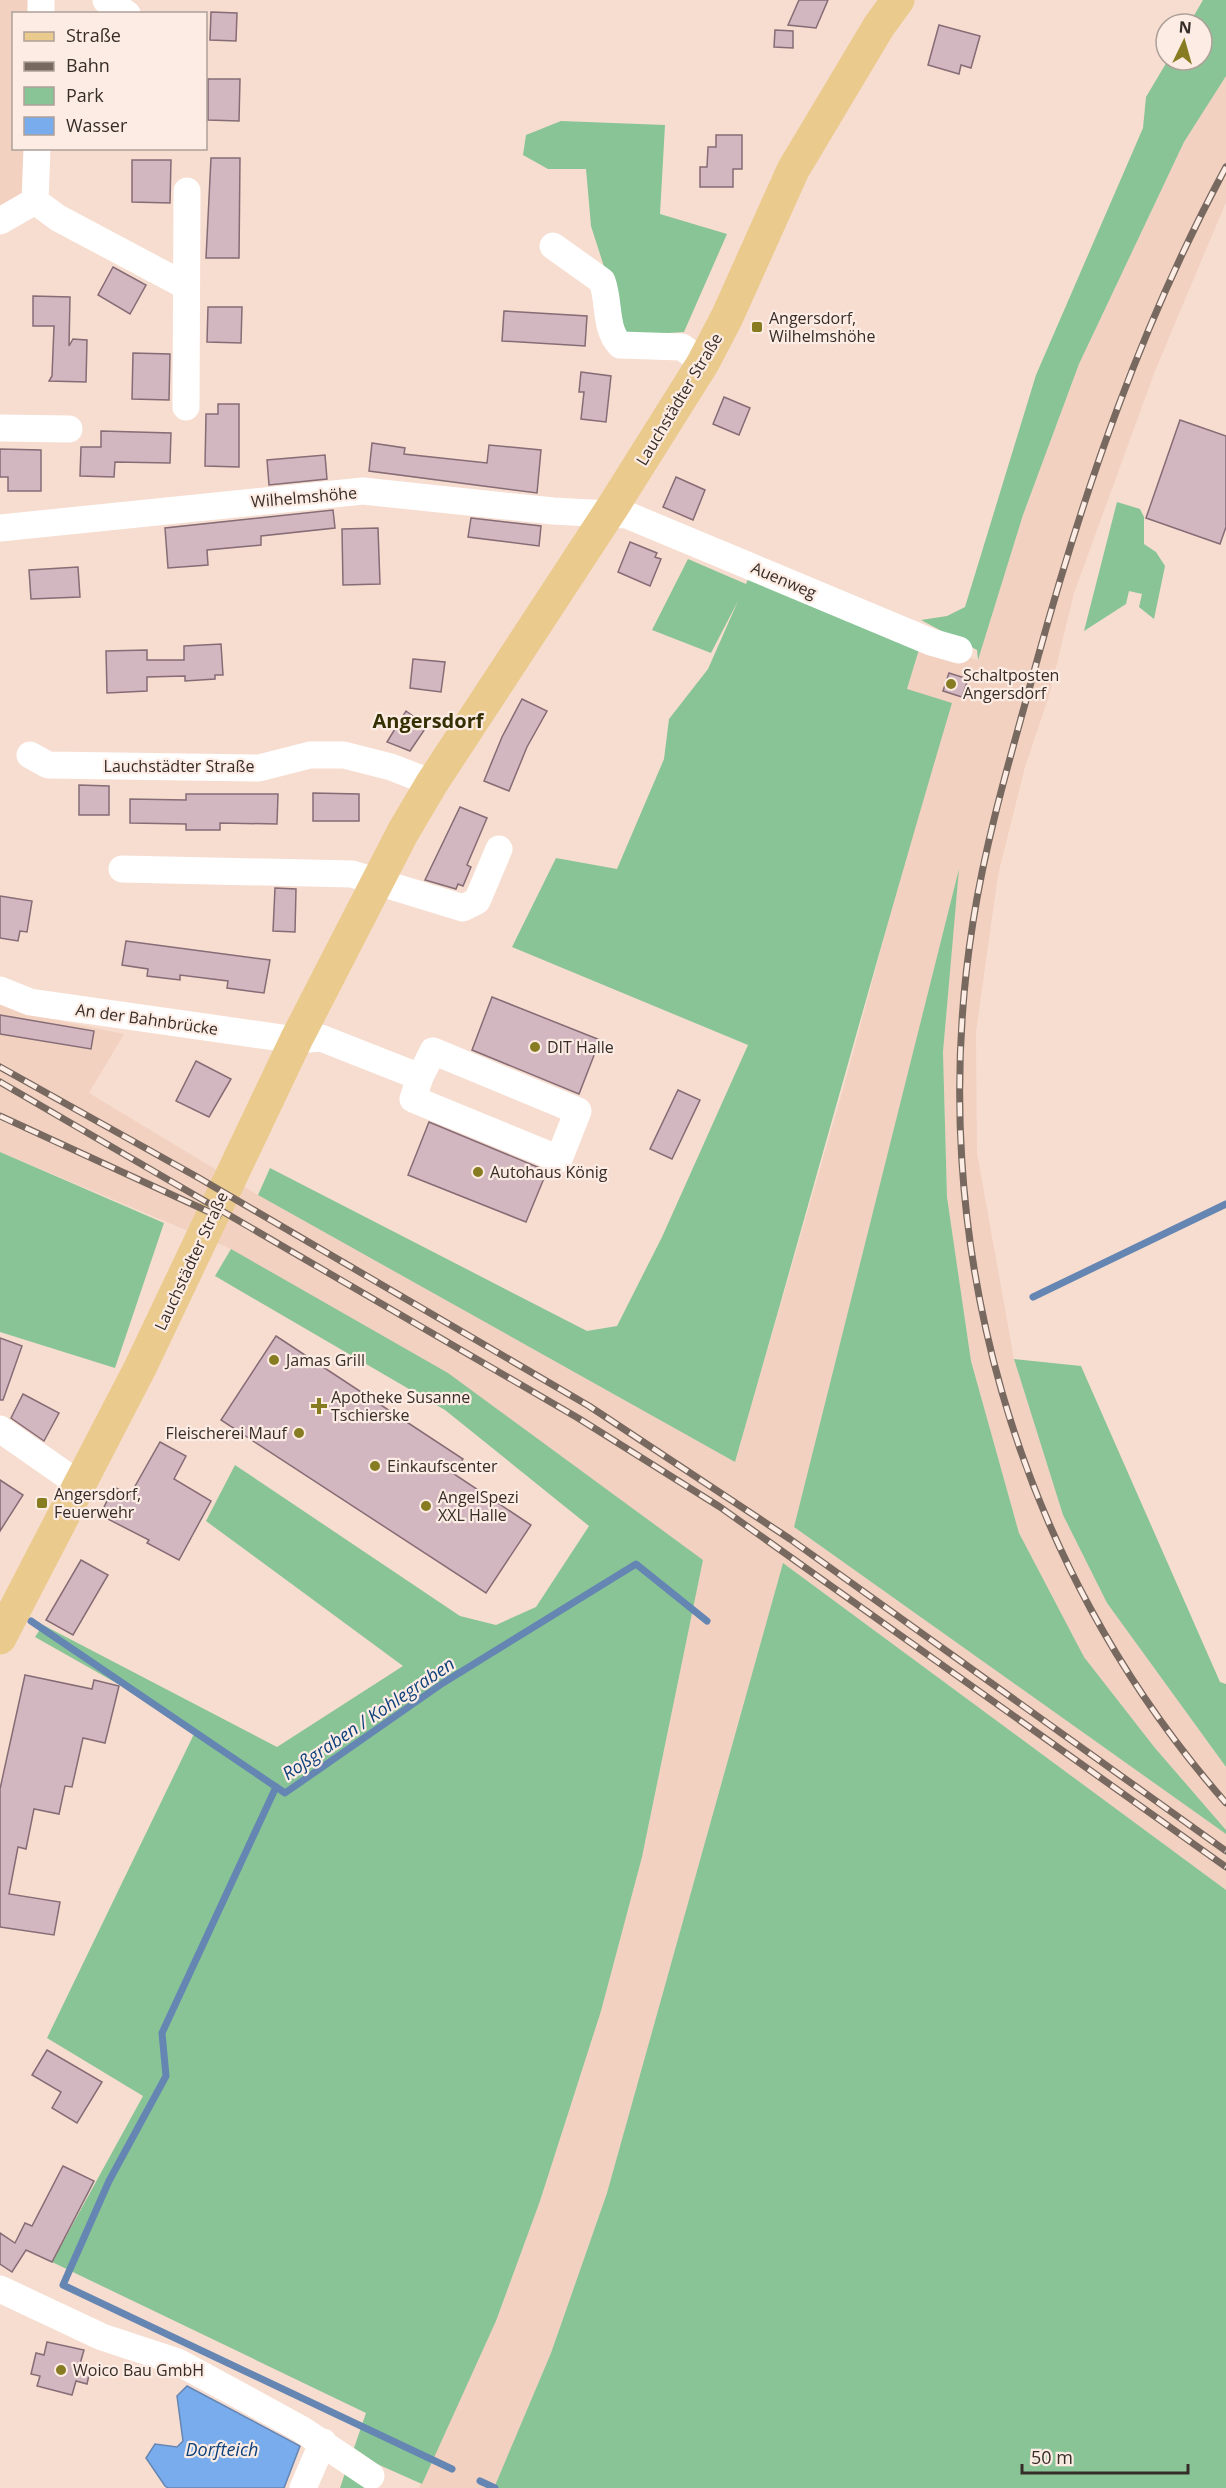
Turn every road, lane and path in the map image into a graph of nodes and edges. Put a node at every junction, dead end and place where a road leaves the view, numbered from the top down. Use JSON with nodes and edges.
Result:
{"nodes":[{"id":1,"x":106,"y":0,"type":"edge"},
{"id":2,"x":898,"y":0,"type":"edge"},
{"id":3,"x":124,"y":12,"type":"edge"},
{"id":4,"x":37,"y":150,"type":"edge"},
{"id":5,"x":187,"y":191,"type":"dead end"},
{"id":6,"x":35,"y":201,"type":"junction"},
{"id":7,"x":0,"y":221,"type":"edge"},
{"id":8,"x":553,"y":246,"type":"dead end"},
{"id":9,"x":186,"y":286,"type":"junction"},
{"id":10,"x":703,"y":363,"type":"junction"},
{"id":11,"x":186,"y":407,"type":"dead end"},
{"id":12,"x":0,"y":428,"type":"edge"},
{"id":13,"x":69,"y":429,"type":"dead end"},
{"id":14,"x":607,"y":514,"type":"junction"},
{"id":15,"x":0,"y":528,"type":"edge"},
{"id":16,"x":959,"y":650,"type":"dead end"},
{"id":17,"x":30,"y":755,"type":"dead end"},
{"id":18,"x":432,"y":783,"type":"junction"},
{"id":19,"x":499,"y":849,"type":"dead end"},
{"id":20,"x":122,"y":869,"type":"dead end"},
{"id":21,"x":377,"y":882,"type":"junction"},
{"id":22,"x":0,"y":990,"type":"edge"},
{"id":23,"x":296,"y":1040,"type":"junction"},
{"id":24,"x":420,"y":1077,"type":"junction"},
{"id":25,"x":0,"y":1429,"type":"edge"},
{"id":26,"x":80,"y":1485,"type":"junction"},
{"id":27,"x":0,"y":1638,"type":"edge"},
{"id":28,"x":0,"y":2289,"type":"edge"},
{"id":29,"x":323,"y":2442,"type":"junction"},
{"id":30,"x":371,"y":2476,"type":"dead end"},
{"id":31,"x":303,"y":2488,"type":"edge"}],
"edges":[{"from":1,"to":3,"type":"street"},
{"from":2,"to":10,"type":"main road","name":"Lauchstädter Straße"},
{"from":4,"to":6,"type":"street"},
{"from":5,"to":9,"type":"street"},
{"from":6,"to":7,"type":"street"},
{"from":6,"to":9,"type":"street"},
{"from":8,"to":10,"type":"street"},
{"from":9,"to":11,"type":"street"},
{"from":10,"to":14,"type":"main road","name":"Lauchstädter Straße"},
{"from":12,"to":13,"type":"street"},
{"from":14,"to":15,"type":"street","name":"Wilhelmshöhe"},
{"from":14,"to":16,"type":"street","name":"Auenweg"},
{"from":14,"to":18,"type":"main road","name":"Lauchstädter Straße"},
{"from":17,"to":18,"type":"street","name":"Lauchstädter Straße"},
{"from":18,"to":21,"type":"main road","name":"Lauchstädter Straße"},
{"from":19,"to":21,"type":"street"},
{"from":20,"to":21,"type":"street"},
{"from":21,"to":23,"type":"main road","name":"Lauchstädter Straße"},
{"from":22,"to":23,"type":"street","name":"An der Bahnbrücke"},
{"from":23,"to":24,"type":"street","name":"An der Bahnbrücke"},
{"from":23,"to":26,"type":"main road","name":"Lauchstädter Straße"},
{"from":24,"to":24,"type":"street"},
{"from":25,"to":26,"type":"street"},
{"from":26,"to":27,"type":"main road","name":"Lauchstädter Straße"},
{"from":28,"to":29,"type":"street"},
{"from":29,"to":30,"type":"street"},
{"from":29,"to":31,"type":"street"}]}
